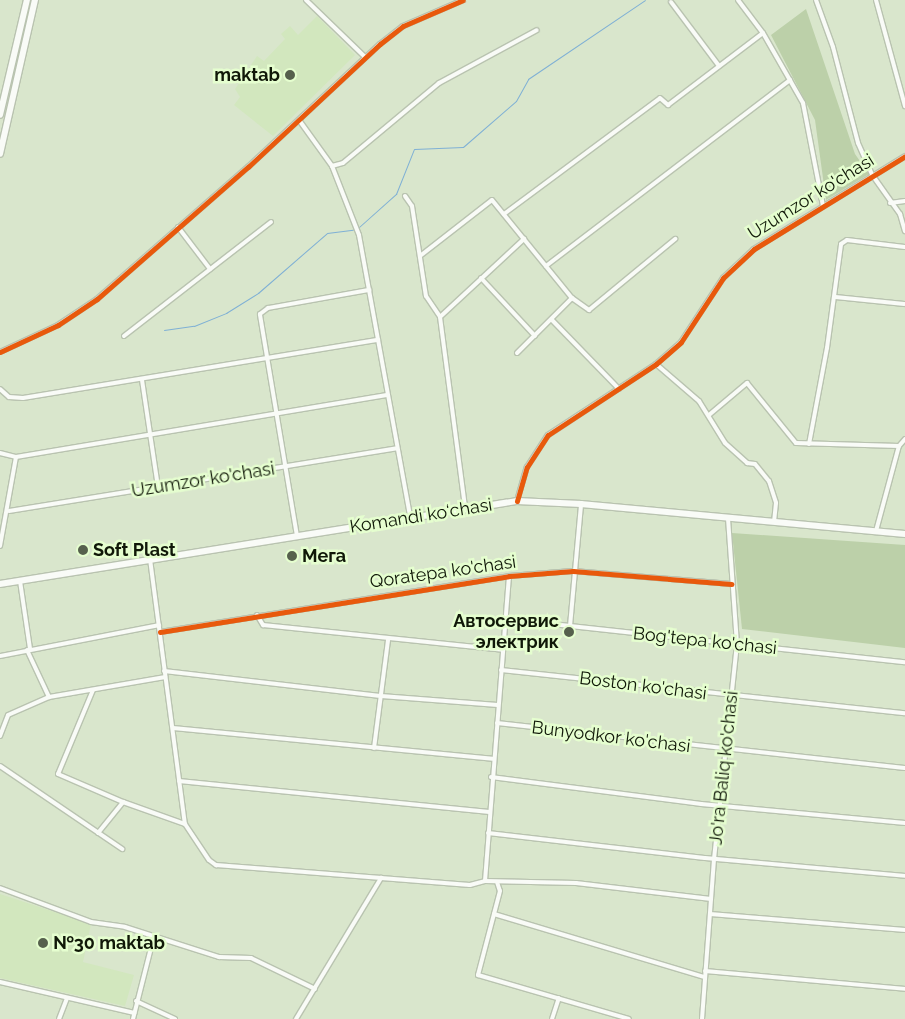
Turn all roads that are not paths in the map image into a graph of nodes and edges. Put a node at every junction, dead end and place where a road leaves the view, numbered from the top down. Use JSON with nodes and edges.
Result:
{"nodes":[{"id":1,"x":27,"y":0,"type":"edge"},
{"id":2,"x":36,"y":0,"type":"edge"},
{"id":3,"x":306,"y":0,"type":"edge"},
{"id":4,"x":463,"y":0,"type":"edge"},
{"id":5,"x":738,"y":0,"type":"edge"},
{"id":6,"x":816,"y":0,"type":"edge"},
{"id":7,"x":876,"y":0,"type":"edge"},
{"id":8,"x":671,"y":2,"type":"dead end"},
{"id":9,"x":538,"y":30,"type":"dead end"},
{"id":10,"x":763,"y":33,"type":"junction"},
{"id":11,"x":365,"y":57,"type":"junction"},
{"id":12,"x":719,"y":66,"type":"junction"},
{"id":13,"x":790,"y":80,"type":"junction"},
{"id":14,"x":905,"y":106,"type":"edge"},
{"id":15,"x":0,"y":115,"type":"edge"},
{"id":16,"x":299,"y":120,"type":"junction"},
{"id":17,"x":0,"y":154,"type":"edge"},
{"id":18,"x":905,"y":156,"type":"edge"},
{"id":19,"x":332,"y":166,"type":"junction"},
{"id":20,"x":873,"y":176,"type":"junction"},
{"id":21,"x":405,"y":196,"type":"dead end"},
{"id":22,"x":905,"y":201,"type":"edge"},
{"id":23,"x":890,"y":203,"type":"junction"},
{"id":24,"x":824,"y":206,"type":"junction"},
{"id":25,"x":504,"y":214,"type":"junction"},
{"id":26,"x":272,"y":222,"type":"dead end"},
{"id":27,"x":178,"y":227,"type":"junction"},
{"id":28,"x":905,"y":230,"type":"edge"},
{"id":29,"x":524,"y":239,"type":"junction"},
{"id":30,"x":674,"y":239,"type":"dead end"},
{"id":31,"x":905,"y":246,"type":"edge"},
{"id":32,"x":420,"y":256,"type":"junction"},
{"id":33,"x":546,"y":266,"type":"junction"},
{"id":34,"x":210,"y":268,"type":"junction"},
{"id":35,"x":481,"y":278,"type":"junction"},
{"id":36,"x":369,"y":290,"type":"junction"},
{"id":37,"x":572,"y":298,"type":"junction"},
{"id":38,"x":835,"y":298,"type":"junction"},
{"id":39,"x":905,"y":304,"type":"edge"},
{"id":40,"x":440,"y":317,"type":"junction"},
{"id":41,"x":552,"y":320,"type":"junction"},
{"id":42,"x":124,"y":336,"type":"dead end"},
{"id":43,"x":535,"y":336,"type":"junction"},
{"id":44,"x":378,"y":340,"type":"junction"},
{"id":45,"x":0,"y":352,"type":"edge"},
{"id":46,"x":517,"y":353,"type":"dead end"},
{"id":47,"x":268,"y":357,"type":"junction"},
{"id":48,"x":656,"y":364,"type":"junction"},
{"id":49,"x":142,"y":380,"type":"junction"},
{"id":50,"x":0,"y":389,"type":"edge"},
{"id":51,"x":619,"y":389,"type":"junction"},
{"id":52,"x":387,"y":395,"type":"junction"},
{"id":53,"x":276,"y":412,"type":"junction"},
{"id":54,"x":709,"y":415,"type":"junction"},
{"id":55,"x":150,"y":433,"type":"junction"},
{"id":56,"x":905,"y":439,"type":"edge"},
{"id":57,"x":810,"y":444,"type":"junction"},
{"id":58,"x":899,"y":446,"type":"junction"},
{"id":59,"x":397,"y":448,"type":"junction"},
{"id":60,"x":0,"y":453,"type":"edge"},
{"id":61,"x":16,"y":457,"type":"junction"},
{"id":62,"x":284,"y":467,"type":"junction"},
{"id":63,"x":158,"y":487,"type":"junction"},
{"id":64,"x":517,"y":501,"type":"junction"},
{"id":65,"x":581,"y":504,"type":"junction"},
{"id":66,"x":466,"y":508,"type":"junction"},
{"id":67,"x":9,"y":511,"type":"junction"},
{"id":68,"x":410,"y":516,"type":"junction"},
{"id":69,"x":728,"y":518,"type":"junction"},
{"id":70,"x":774,"y":522,"type":"junction"},
{"id":71,"x":876,"y":532,"type":"junction"},
{"id":72,"x":905,"y":534,"type":"edge"},
{"id":73,"x":297,"y":536,"type":"junction"},
{"id":74,"x":0,"y":546,"type":"edge"},
{"id":75,"x":150,"y":560,"type":"junction"},
{"id":76,"x":573,"y":571,"type":"junction"},
{"id":77,"x":509,"y":576,"type":"junction"},
{"id":78,"x":20,"y":581,"type":"junction"},
{"id":79,"x":0,"y":584,"type":"edge"},
{"id":80,"x":731,"y":584,"type":"junction"},
{"id":81,"x":257,"y":615,"type":"junction"},
{"id":82,"x":506,"y":619,"type":"junction"},
{"id":83,"x":159,"y":625,"type":"junction"},
{"id":84,"x":570,"y":626,"type":"junction"},
{"id":85,"x":160,"y":632,"type":"junction"},
{"id":86,"x":388,"y":640,"type":"junction"},
{"id":87,"x":738,"y":644,"type":"junction"},
{"id":88,"x":29,"y":649,"type":"junction"},
{"id":89,"x":503,"y":650,"type":"junction"},
{"id":90,"x":0,"y":656,"type":"edge"},
{"id":91,"x":905,"y":662,"type":"edge"},
{"id":92,"x":501,"y":670,"type":"junction"},
{"id":93,"x":164,"y":671,"type":"junction"},
{"id":94,"x":165,"y":677,"type":"junction"},
{"id":95,"x":93,"y":690,"type":"junction"},
{"id":96,"x":381,"y":696,"type":"junction"},
{"id":97,"x":731,"y":696,"type":"junction"},
{"id":98,"x":49,"y":697,"type":"junction"},
{"id":99,"x":498,"y":705,"type":"junction"},
{"id":100,"x":905,"y":713,"type":"edge"},
{"id":101,"x":497,"y":723,"type":"junction"},
{"id":102,"x":173,"y":728,"type":"junction"},
{"id":103,"x":0,"y":736,"type":"edge"},
{"id":104,"x":374,"y":748,"type":"junction"},
{"id":105,"x":725,"y":751,"type":"junction"},
{"id":106,"x":493,"y":759,"type":"junction"},
{"id":107,"x":0,"y":766,"type":"edge"},
{"id":108,"x":905,"y":768,"type":"edge"},
{"id":109,"x":491,"y":777,"type":"junction"},
{"id":110,"x":179,"y":781,"type":"junction"},
{"id":111,"x":122,"y":802,"type":"junction"},
{"id":112,"x":720,"y":806,"type":"junction"},
{"id":113,"x":489,"y":812,"type":"junction"},
{"id":114,"x":905,"y":822,"type":"edge"},
{"id":115,"x":185,"y":824,"type":"junction"},
{"id":116,"x":98,"y":833,"type":"junction"},
{"id":117,"x":488,"y":833,"type":"junction"},
{"id":118,"x":122,"y":849,"type":"dead end"},
{"id":119,"x":714,"y":859,"type":"junction"},
{"id":120,"x":905,"y":876,"type":"edge"},
{"id":121,"x":381,"y":878,"type":"junction"},
{"id":122,"x":485,"y":881,"type":"junction"},
{"id":123,"x":497,"y":882,"type":"junction"},
{"id":124,"x":0,"y":888,"type":"edge"},
{"id":125,"x":711,"y":899,"type":"junction"},
{"id":126,"x":494,"y":914,"type":"junction"},
{"id":127,"x":710,"y":914,"type":"junction"},
{"id":128,"x":905,"y":930,"type":"edge"},
{"id":129,"x":154,"y":936,"type":"junction"},
{"id":130,"x":705,"y":971,"type":"junction"},
{"id":131,"x":704,"y":977,"type":"junction"},
{"id":132,"x":0,"y":982,"type":"edge"},
{"id":133,"x":315,"y":989,"type":"junction"},
{"id":134,"x":905,"y":989,"type":"edge"},
{"id":135,"x":67,"y":998,"type":"junction"},
{"id":136,"x":559,"y":998,"type":"junction"},
{"id":137,"x":136,"y":1001,"type":"junction"},
{"id":138,"x":134,"y":1013,"type":"junction"},
{"id":139,"x":59,"y":1019,"type":"edge"},
{"id":140,"x":133,"y":1019,"type":"edge"},
{"id":141,"x":175,"y":1019,"type":"edge"},
{"id":142,"x":296,"y":1019,"type":"edge"},
{"id":143,"x":552,"y":1019,"type":"edge"},
{"id":144,"x":629,"y":1019,"type":"edge"},
{"id":145,"x":702,"y":1019,"type":"edge"}],
"edges":[{"from":1,"to":15,"type":"main road"},
{"from":2,"to":17,"type":"main road"},
{"from":3,"to":11,"type":"street"},
{"from":4,"to":11,"type":"street"},
{"from":5,"to":10,"type":"street"},
{"from":6,"to":20,"type":"street"},
{"from":7,"to":14,"type":"street"},
{"from":8,"to":12,"type":"street"},
{"from":9,"to":19,"type":"street"},
{"from":10,"to":12,"type":"street"},
{"from":10,"to":13,"type":"street"},
{"from":11,"to":16,"type":"street"},
{"from":12,"to":25,"type":"street"},
{"from":13,"to":24,"type":"street"},
{"from":13,"to":33,"type":"street"},
{"from":16,"to":19,"type":"street"},
{"from":16,"to":27,"type":"street"},
{"from":18,"to":20,"type":"street","name":"Uzumzor ko'chasi"},
{"from":19,"to":36,"type":"street"},
{"from":20,"to":23,"type":"street"},
{"from":20,"to":24,"type":"street","name":"Uzumzor ko'chasi"},
{"from":21,"to":32,"type":"street"},
{"from":22,"to":23,"type":"street"},
{"from":23,"to":28,"type":"street"},
{"from":24,"to":48,"type":"street","name":"Uzumzor ko'chasi"},
{"from":25,"to":29,"type":"street"},
{"from":25,"to":32,"type":"street"},
{"from":26,"to":34,"type":"street"},
{"from":27,"to":34,"type":"street"},
{"from":27,"to":45,"type":"street"},
{"from":29,"to":33,"type":"street"},
{"from":29,"to":35,"type":"street"},
{"from":30,"to":37,"type":"street"},
{"from":31,"to":38,"type":"street"},
{"from":32,"to":40,"type":"street"},
{"from":33,"to":37,"type":"street"},
{"from":34,"to":42,"type":"street"},
{"from":35,"to":40,"type":"street"},
{"from":35,"to":43,"type":"street"},
{"from":36,"to":44,"type":"street"},
{"from":36,"to":47,"type":"street"},
{"from":37,"to":41,"type":"street"},
{"from":38,"to":39,"type":"street"},
{"from":38,"to":57,"type":"street"},
{"from":40,"to":66,"type":"street"},
{"from":41,"to":43,"type":"street"},
{"from":41,"to":51,"type":"street"},
{"from":43,"to":46,"type":"street"},
{"from":44,"to":47,"type":"street"},
{"from":44,"to":52,"type":"street"},
{"from":47,"to":49,"type":"street"},
{"from":47,"to":53,"type":"street"},
{"from":48,"to":51,"type":"street","name":"Uzumzor ko'chasi"},
{"from":48,"to":54,"type":"street"},
{"from":49,"to":50,"type":"street"},
{"from":49,"to":55,"type":"street"},
{"from":51,"to":64,"type":"street","name":"Uzumzor ko'chasi"},
{"from":52,"to":53,"type":"street"},
{"from":52,"to":59,"type":"street"},
{"from":53,"to":55,"type":"street"},
{"from":53,"to":62,"type":"street"},
{"from":54,"to":57,"type":"street"},
{"from":54,"to":70,"type":"street"},
{"from":55,"to":61,"type":"street"},
{"from":55,"to":63,"type":"street"},
{"from":56,"to":58,"type":"street"},
{"from":57,"to":58,"type":"street"},
{"from":58,"to":71,"type":"street"},
{"from":59,"to":62,"type":"street","name":"Uzumzor ko'chasi"},
{"from":59,"to":68,"type":"street"},
{"from":60,"to":61,"type":"street"},
{"from":61,"to":67,"type":"street"},
{"from":62,"to":63,"type":"street","name":"Uzumzor ko'chasi"},
{"from":62,"to":73,"type":"street"},
{"from":63,"to":67,"type":"street","name":"Uzumzor ko'chasi"},
{"from":64,"to":65,"type":"main road","name":"Komandi ko‘chasi"},
{"from":64,"to":66,"type":"main road","name":"Komandi ko‘chasi"},
{"from":65,"to":69,"type":"main road","name":"Komandi ko‘chasi"},
{"from":65,"to":76,"type":"street"},
{"from":66,"to":68,"type":"main road","name":"Komandi ko‘chasi"},
{"from":67,"to":74,"type":"street"},
{"from":68,"to":73,"type":"main road","name":"Komandi ko‘chasi"},
{"from":69,"to":70,"type":"main road","name":"Komandi ko‘chasi"},
{"from":69,"to":80,"type":"street","name":"Jo'ra Baliq ko'chasi"},
{"from":70,"to":71,"type":"main road","name":"Komandi ko‘chasi"},
{"from":71,"to":72,"type":"main road","name":"Komandi ko‘chasi"},
{"from":73,"to":75,"type":"main road","name":"Komandi ko‘chasi"},
{"from":75,"to":78,"type":"main road","name":"Komandi ko‘chasi"},
{"from":75,"to":83,"type":"street"},
{"from":76,"to":77,"type":"street","name":"Qoratepa ko'chasi"},
{"from":76,"to":80,"type":"street","name":"Qoratepa ko'chasi"},
{"from":76,"to":84,"type":"street"},
{"from":77,"to":81,"type":"street","name":"Qoratepa ko'chasi"},
{"from":77,"to":82,"type":"street"},
{"from":78,"to":79,"type":"main road","name":"Komandi ko‘chasi"},
{"from":78,"to":88,"type":"street"},
{"from":80,"to":87,"type":"street","name":"Jo'ra Baliq ko'chasi"},
{"from":81,"to":85,"type":"street","name":"Qoratepa ko'chasi"},
{"from":81,"to":86,"type":"street"},
{"from":82,"to":84,"type":"street","name":"Bog'tepa ko'chasi"},
{"from":82,"to":89,"type":"street"},
{"from":83,"to":85,"type":"street"},
{"from":83,"to":88,"type":"street"},
{"from":84,"to":87,"type":"street","name":"Bog'tepa ko'chasi"},
{"from":85,"to":93,"type":"street"},
{"from":86,"to":89,"type":"street"},
{"from":86,"to":96,"type":"street"},
{"from":87,"to":91,"type":"street","name":"Bog'tepa ko'chasi"},
{"from":87,"to":97,"type":"street","name":"Jo'ra Baliq ko'chasi"},
{"from":88,"to":90,"type":"street"},
{"from":88,"to":98,"type":"street"},
{"from":89,"to":92,"type":"street"},
{"from":92,"to":97,"type":"street","name":"Boston ko'chasi"},
{"from":92,"to":99,"type":"street"},
{"from":93,"to":94,"type":"street"},
{"from":93,"to":96,"type":"street"},
{"from":94,"to":95,"type":"street"},
{"from":94,"to":102,"type":"street"},
{"from":95,"to":98,"type":"street"},
{"from":95,"to":111,"type":"street"},
{"from":96,"to":99,"type":"street"},
{"from":96,"to":104,"type":"street"},
{"from":97,"to":100,"type":"street","name":"Boston ko'chasi"},
{"from":97,"to":105,"type":"street","name":"Jo'ra Baliq ko'chasi"},
{"from":98,"to":103,"type":"street"},
{"from":99,"to":101,"type":"street"},
{"from":101,"to":105,"type":"street","name":"Bunyodkor ko'chasi"},
{"from":101,"to":106,"type":"street"},
{"from":102,"to":104,"type":"street"},
{"from":102,"to":110,"type":"street"},
{"from":104,"to":106,"type":"street"},
{"from":105,"to":108,"type":"street","name":"Bunyodkor ko'chasi"},
{"from":105,"to":112,"type":"street","name":"Jo'ra Baliq ko'chasi"},
{"from":106,"to":109,"type":"street"},
{"from":107,"to":116,"type":"street"},
{"from":109,"to":112,"type":"street"},
{"from":109,"to":113,"type":"street"},
{"from":110,"to":113,"type":"street"},
{"from":110,"to":115,"type":"street"},
{"from":111,"to":115,"type":"street"},
{"from":111,"to":116,"type":"street"},
{"from":112,"to":114,"type":"street"},
{"from":112,"to":119,"type":"street","name":"Jo'ra Baliq ko'chasi"},
{"from":113,"to":117,"type":"street"},
{"from":115,"to":121,"type":"street"},
{"from":116,"to":118,"type":"street"},
{"from":117,"to":119,"type":"street"},
{"from":117,"to":122,"type":"street"},
{"from":119,"to":120,"type":"street"},
{"from":119,"to":125,"type":"street","name":"Jo'ra Baliq ko'chasi"},
{"from":121,"to":122,"type":"street"},
{"from":121,"to":133,"type":"street"},
{"from":122,"to":123,"type":"street"},
{"from":123,"to":125,"type":"street"},
{"from":123,"to":126,"type":"street"},
{"from":124,"to":129,"type":"street"},
{"from":125,"to":127,"type":"street","name":"Jo'ra Baliq ko'chasi"},
{"from":126,"to":131,"type":"street"},
{"from":126,"to":136,"type":"street"},
{"from":127,"to":128,"type":"street"},
{"from":127,"to":130,"type":"street","name":"Jo'ra Baliq ko'chasi"},
{"from":129,"to":133,"type":"street"},
{"from":129,"to":137,"type":"street"},
{"from":130,"to":131,"type":"street","name":"Jo'ra Baliq ko'chasi"},
{"from":130,"to":134,"type":"street"},
{"from":131,"to":145,"type":"street","name":"Jo'ra Baliq ko'chasi"},
{"from":132,"to":135,"type":"street"},
{"from":133,"to":142,"type":"street"},
{"from":135,"to":138,"type":"street"},
{"from":135,"to":139,"type":"street"},
{"from":136,"to":143,"type":"street"},
{"from":136,"to":144,"type":"street"},
{"from":137,"to":138,"type":"street"},
{"from":137,"to":141,"type":"street"},
{"from":138,"to":140,"type":"street"}]}
